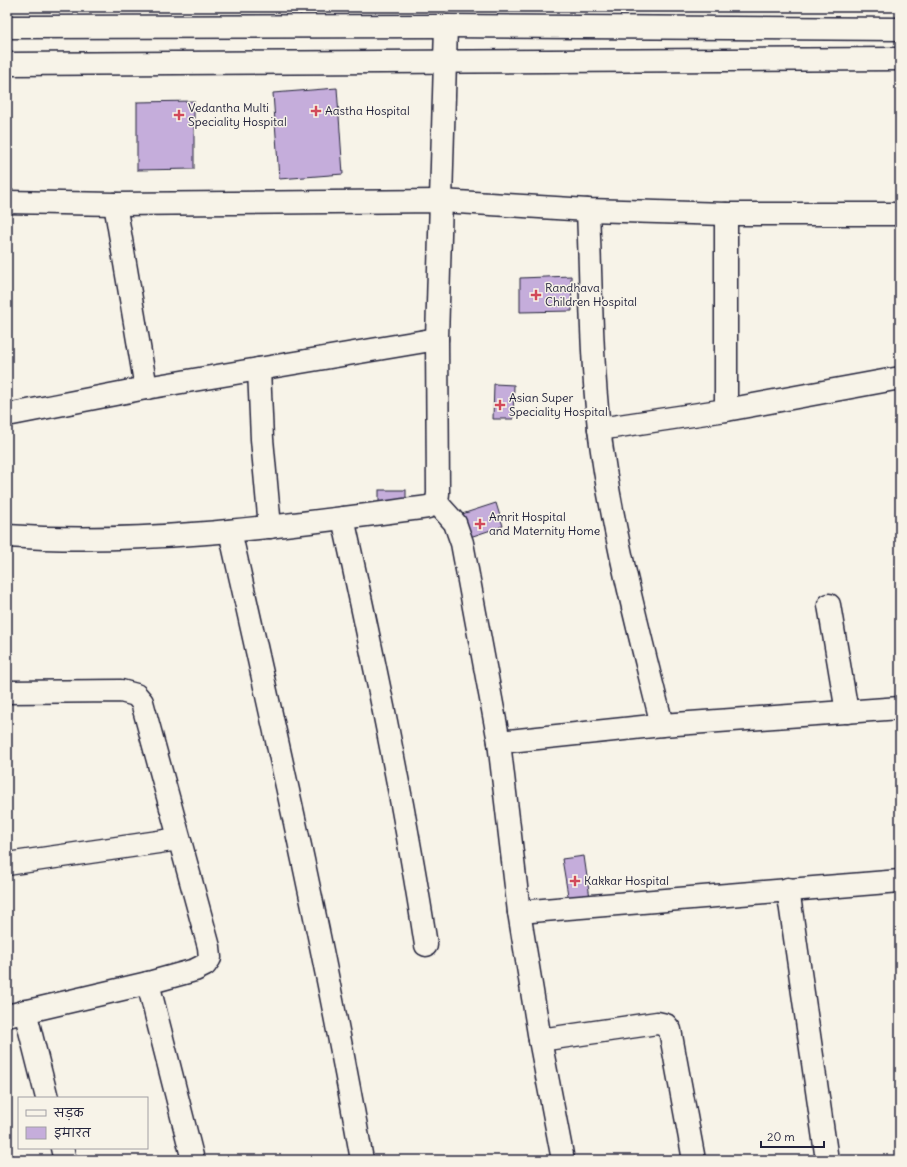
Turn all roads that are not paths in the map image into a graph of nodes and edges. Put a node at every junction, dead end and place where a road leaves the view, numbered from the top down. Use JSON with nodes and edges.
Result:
{"nodes":[{"id":1,"x":446,"y":26,"type":"junction"},
{"id":2,"x":7,"y":27,"type":"edge"},
{"id":3,"x":900,"y":29,"type":"edge"},
{"id":4,"x":900,"y":59,"type":"edge"},
{"id":5,"x":445,"y":62,"type":"junction"},
{"id":6,"x":7,"y":64,"type":"edge"},
{"id":7,"x":440,"y":201,"type":"junction"},
{"id":8,"x":7,"y":202,"type":"edge"},
{"id":9,"x":115,"y":204,"type":"junction"},
{"id":10,"x":588,"y":210,"type":"junction"},
{"id":11,"x":726,"y":214,"type":"junction"},
{"id":12,"x":900,"y":214,"type":"edge"},
{"id":13,"x":437,"y":339,"type":"junction"},
{"id":14,"x":259,"y":369,"type":"junction"},
{"id":15,"x":900,"y":378,"type":"edge"},
{"id":16,"x":146,"y":388,"type":"junction"},
{"id":17,"x":726,"y":410,"type":"junction"},
{"id":18,"x":7,"y":415,"type":"edge"},
{"id":19,"x":599,"y":429,"type":"junction"},
{"id":20,"x":437,"y":503,"type":"junction"},
{"id":21,"x":343,"y":518,"type":"junction"},
{"id":22,"x":270,"y":527,"type":"junction"},
{"id":23,"x":230,"y":531,"type":"junction"},
{"id":24,"x":7,"y":536,"type":"edge"},
{"id":25,"x":829,"y":605,"type":"dead end"},
{"id":26,"x":7,"y":692,"type":"edge"},
{"id":27,"x":900,"y":708,"type":"edge"},
{"id":28,"x":847,"y":712,"type":"junction"},
{"id":29,"x":662,"y":725,"type":"junction"},
{"id":30,"x":499,"y":742,"type":"junction"},
{"id":31,"x":179,"y":839,"type":"junction"},
{"id":32,"x":7,"y":864,"type":"edge"},
{"id":33,"x":900,"y":881,"type":"edge"},
{"id":34,"x":788,"y":890,"type":"junction"},
{"id":35,"x":519,"y":912,"type":"junction"},
{"id":36,"x":426,"y":945,"type":"dead end"},
{"id":37,"x":148,"y":983,"type":"junction"},
{"id":38,"x":16,"y":1014,"type":"edge"},
{"id":39,"x":540,"y":1040,"type":"junction"},
{"id":40,"x":47,"y":1097,"type":"edge"},
{"id":41,"x":62,"y":1149,"type":"edge"},
{"id":42,"x":65,"y":1160,"type":"edge"},
{"id":43,"x":194,"y":1160,"type":"edge"},
{"id":44,"x":362,"y":1160,"type":"edge"},
{"id":45,"x":563,"y":1160,"type":"edge"},
{"id":46,"x":694,"y":1160,"type":"edge"},
{"id":47,"x":827,"y":1160,"type":"edge"}],
"edges":[{"from":1,"to":2,"type":"street"},
{"from":1,"to":3,"type":"street"},
{"from":1,"to":5,"type":"street"},
{"from":4,"to":5,"type":"street"},
{"from":5,"to":6,"type":"street"},
{"from":5,"to":7,"type":"street"},
{"from":7,"to":9,"type":"street"},
{"from":7,"to":10,"type":"street"},
{"from":7,"to":13,"type":"street"},
{"from":8,"to":9,"type":"street"},
{"from":9,"to":16,"type":"street"},
{"from":10,"to":11,"type":"street"},
{"from":10,"to":19,"type":"street"},
{"from":11,"to":12,"type":"street"},
{"from":11,"to":17,"type":"street"},
{"from":13,"to":14,"type":"street"},
{"from":13,"to":20,"type":"street"},
{"from":14,"to":16,"type":"street"},
{"from":14,"to":22,"type":"street"},
{"from":15,"to":17,"type":"street"},
{"from":16,"to":18,"type":"street"},
{"from":17,"to":19,"type":"street"},
{"from":19,"to":29,"type":"street"},
{"from":20,"to":21,"type":"street"},
{"from":20,"to":30,"type":"street"},
{"from":21,"to":22,"type":"street"},
{"from":21,"to":36,"type":"street"},
{"from":22,"to":23,"type":"street"},
{"from":23,"to":24,"type":"street"},
{"from":23,"to":44,"type":"street"},
{"from":25,"to":28,"type":"street"},
{"from":26,"to":31,"type":"street"},
{"from":27,"to":28,"type":"street"},
{"from":28,"to":29,"type":"street"},
{"from":29,"to":30,"type":"street"},
{"from":30,"to":35,"type":"street"},
{"from":31,"to":32,"type":"street"},
{"from":31,"to":37,"type":"street"},
{"from":33,"to":34,"type":"street"},
{"from":34,"to":35,"type":"street"},
{"from":34,"to":47,"type":"street"},
{"from":35,"to":39,"type":"street"},
{"from":37,"to":38,"type":"street"},
{"from":37,"to":43,"type":"street"},
{"from":38,"to":40,"type":"street"},
{"from":39,"to":45,"type":"street"},
{"from":39,"to":46,"type":"street"},
{"from":41,"to":42,"type":"street"}]}
